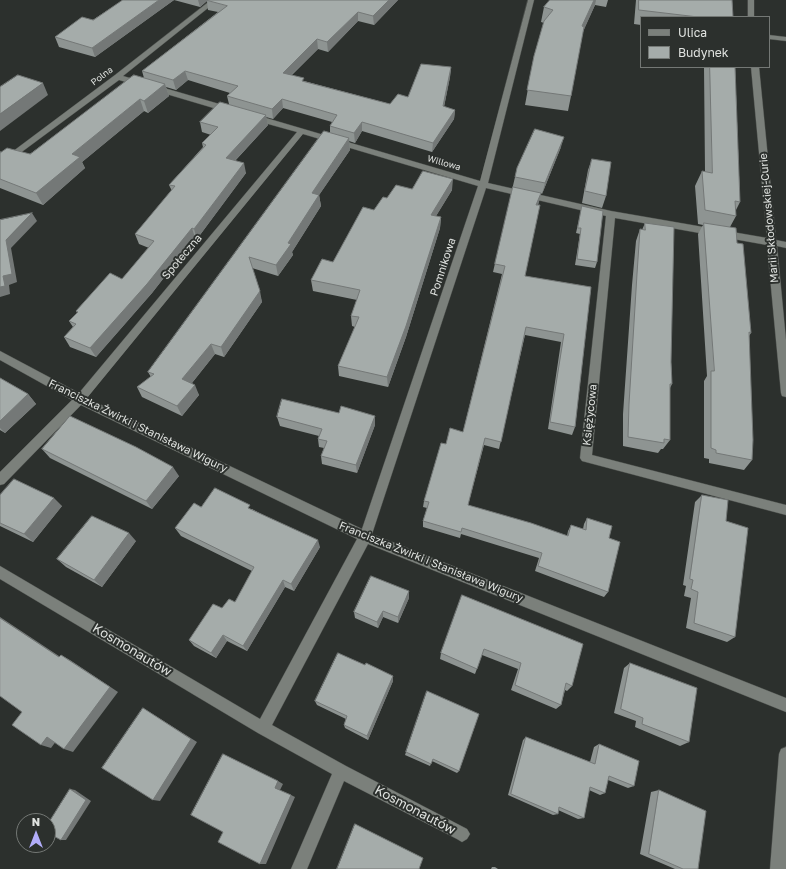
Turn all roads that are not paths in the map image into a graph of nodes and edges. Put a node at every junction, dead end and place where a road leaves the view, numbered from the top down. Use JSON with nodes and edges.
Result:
{"nodes":[{"id":1,"x":215,"y":0,"type":"edge"},
{"id":2,"x":531,"y":0,"type":"edge"},
{"id":3,"x":751,"y":0,"type":"edge"},
{"id":4,"x":752,"y":16,"type":"edge"},
{"id":5,"x":770,"y":37,"type":"edge"},
{"id":6,"x":786,"y":39,"type":"edge"},
{"id":7,"x":755,"y":68,"type":"edge"},
{"id":8,"x":118,"y":76,"type":"junction"},
{"id":9,"x":302,"y":131,"type":"junction"},
{"id":10,"x":0,"y":165,"type":"edge"},
{"id":11,"x":483,"y":185,"type":"junction"},
{"id":12,"x":611,"y":214,"type":"junction"},
{"id":13,"x":771,"y":242,"type":"junction"},
{"id":14,"x":786,"y":245,"type":"edge"},
{"id":15,"x":0,"y":355,"type":"edge"},
{"id":16,"x":786,"y":393,"type":"edge"},
{"id":17,"x":80,"y":399,"type":"junction"},
{"id":18,"x":0,"y":480,"type":"edge"},
{"id":19,"x":786,"y":510,"type":"edge"},
{"id":20,"x":365,"y":537,"type":"junction"},
{"id":21,"x":0,"y":572,"type":"edge"},
{"id":22,"x":786,"y":705,"type":"edge"},
{"id":23,"x":263,"y":728,"type":"junction"},
{"id":24,"x":786,"y":754,"type":"edge"},
{"id":25,"x":341,"y":771,"type":"junction"},
{"id":26,"x":462,"y":834,"type":"dead end"},
{"id":27,"x":299,"y":869,"type":"edge"},
{"id":28,"x":778,"y":869,"type":"edge"}],
"edges":[{"from":1,"to":8,"type":"street","name":"Polna"},
{"from":2,"to":11,"type":"street","name":"Pomnikowa"},
{"from":3,"to":4,"type":"street"},
{"from":5,"to":6,"type":"street"},
{"from":7,"to":13,"type":"street","name":"Marii Skłodowskiej-Curie"},
{"from":8,"to":9,"type":"street","name":"Willowa"},
{"from":8,"to":10,"type":"street","name":"Polna"},
{"from":9,"to":11,"type":"street","name":"Willowa"},
{"from":9,"to":17,"type":"street","name":"Społeczna"},
{"from":11,"to":12,"type":"street","name":"Willowa"},
{"from":11,"to":20,"type":"street","name":"Pomnikowa"},
{"from":12,"to":13,"type":"street","name":"Willowa"},
{"from":12,"to":19,"type":"street","name":"Księżycowa"},
{"from":13,"to":14,"type":"street","name":"Willowa"},
{"from":13,"to":16,"type":"street","name":"Marii Skłodowskiej-Curie"},
{"from":15,"to":17,"type":"street","name":"Franciszka Żwirki i Stanisława Wigury"},
{"from":17,"to":18,"type":"street"},
{"from":17,"to":20,"type":"street","name":"Franciszka Żwirki i Stanisława Wigury"},
{"from":20,"to":22,"type":"street","name":"Franciszka Żwirki i Stanisława Wigury"},
{"from":20,"to":23,"type":"street"},
{"from":21,"to":23,"type":"street","name":"Kosmonautów"},
{"from":23,"to":25,"type":"street","name":"Kosmonautów"},
{"from":24,"to":28,"type":"street"},
{"from":25,"to":26,"type":"street","name":"Kosmonautów"},
{"from":25,"to":27,"type":"street"}]}
